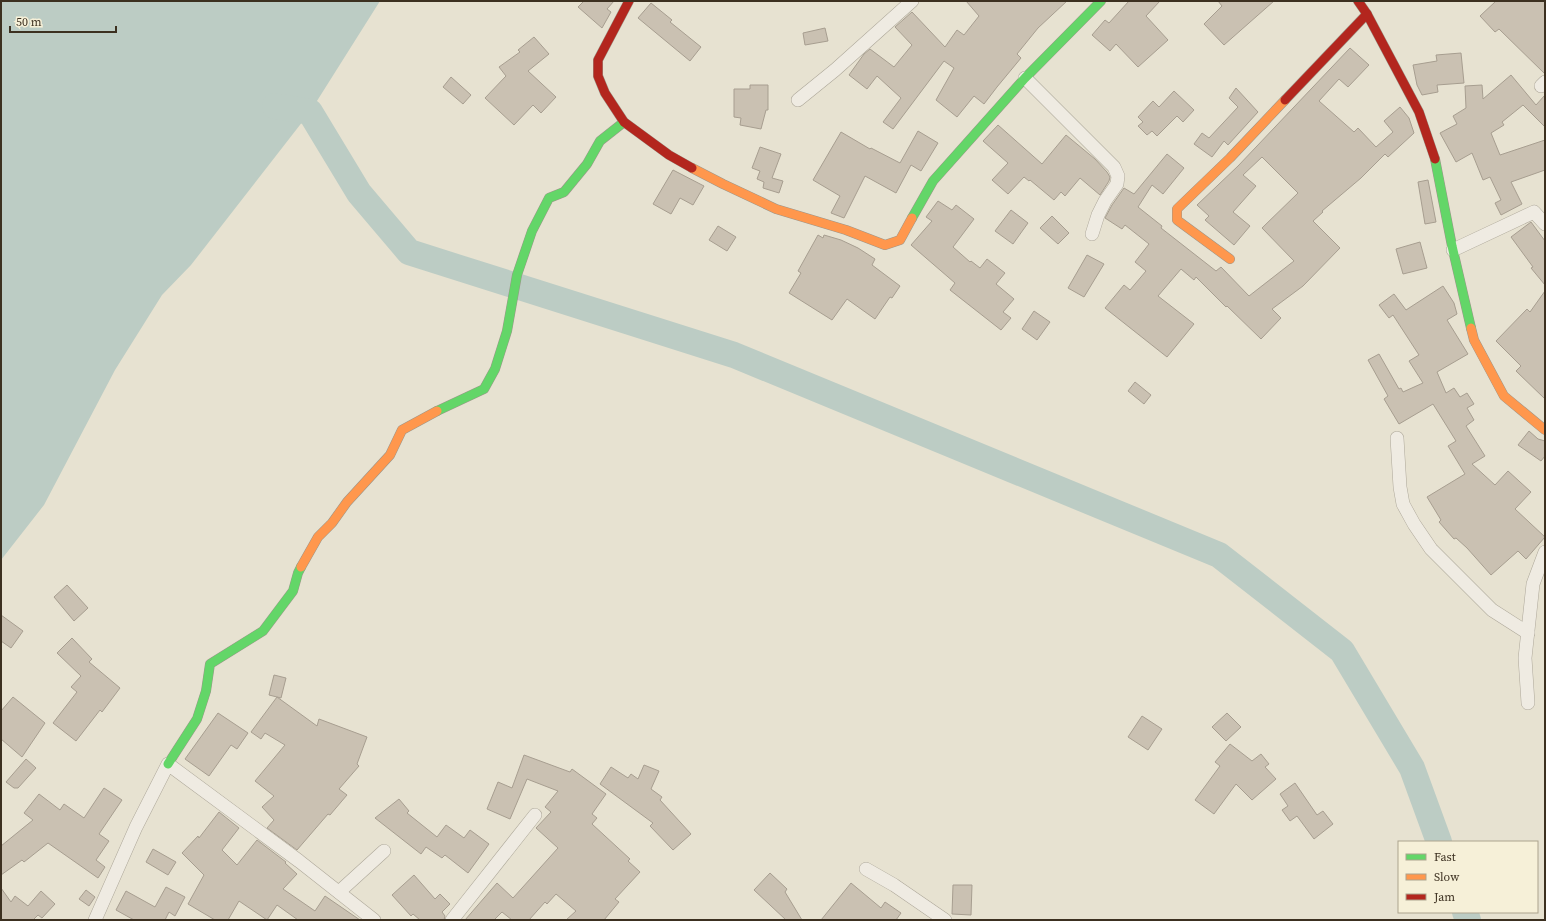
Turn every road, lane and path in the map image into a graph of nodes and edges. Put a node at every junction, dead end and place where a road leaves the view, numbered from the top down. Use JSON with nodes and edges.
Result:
{"nodes":[{"id":1,"x":629,"y":1,"type":"edge"},
{"id":2,"x":912,"y":1,"type":"edge"},
{"id":3,"x":1101,"y":1,"type":"edge"},
{"id":4,"x":1358,"y":1,"type":"edge"},
{"id":5,"x":1367,"y":14,"type":"junction"},
{"id":6,"x":1025,"y":78,"type":"junction"},
{"id":7,"x":798,"y":100,"type":"dead end"},
{"id":8,"x":624,"y":122,"type":"junction"},
{"id":9,"x":1545,"y":224,"type":"edge"},
{"id":10,"x":1092,"y":234,"type":"dead end"},
{"id":11,"x":1453,"y":250,"type":"junction"},
{"id":12,"x":1230,"y":260,"type":"dead end"},
{"id":13,"x":1545,"y":430,"type":"edge"},
{"id":14,"x":1397,"y":438,"type":"dead end"},
{"id":15,"x":1545,"y":552,"type":"edge"},
{"id":16,"x":1528,"y":633,"type":"junction"},
{"id":17,"x":1528,"y":703,"type":"dead end"},
{"id":18,"x":168,"y":764,"type":"junction"},
{"id":19,"x":535,"y":815,"type":"dead end"},
{"id":20,"x":384,"y":852,"type":"dead end"},
{"id":21,"x":866,"y":869,"type":"dead end"},
{"id":22,"x":339,"y":892,"type":"junction"},
{"id":23,"x":95,"y":920,"type":"edge"},
{"id":24,"x":374,"y":920,"type":"edge"},
{"id":25,"x":452,"y":920,"type":"edge"},
{"id":26,"x":945,"y":920,"type":"edge"}],
"edges":[{"from":1,"to":8,"type":"street"},
{"from":2,"to":7,"type":"street"},
{"from":3,"to":6,"type":"street"},
{"from":4,"to":5,"type":"street"},
{"from":5,"to":11,"type":"street"},
{"from":5,"to":12,"type":"street"},
{"from":6,"to":8,"type":"street"},
{"from":6,"to":10,"type":"street"},
{"from":8,"to":18,"type":"street"},
{"from":9,"to":11,"type":"street"},
{"from":11,"to":13,"type":"street"},
{"from":14,"to":16,"type":"street"},
{"from":15,"to":16,"type":"street"},
{"from":16,"to":17,"type":"street"},
{"from":18,"to":22,"type":"street"},
{"from":18,"to":23,"type":"street"},
{"from":19,"to":25,"type":"street"},
{"from":20,"to":22,"type":"street"},
{"from":21,"to":26,"type":"street"},
{"from":22,"to":24,"type":"street"}]}
